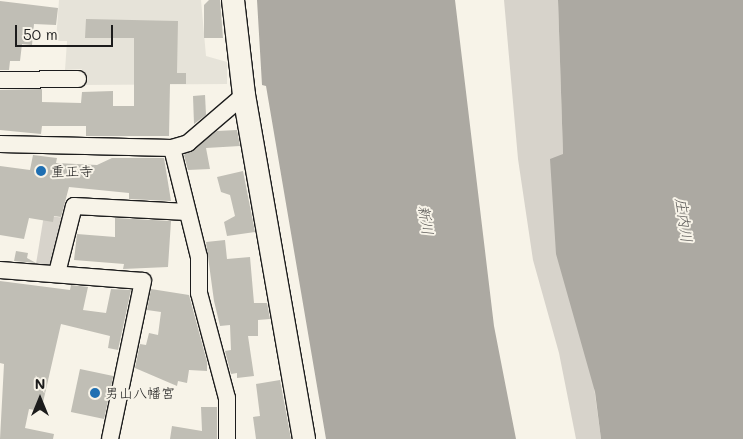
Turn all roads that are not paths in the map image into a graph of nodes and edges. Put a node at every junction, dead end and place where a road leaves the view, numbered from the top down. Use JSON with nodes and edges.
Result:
{"nodes":[{"id":1,"x":233,"y":0,"type":"edge"},
{"id":2,"x":78,"y":79,"type":"dead end"},
{"id":3,"x":0,"y":80,"type":"edge"},
{"id":4,"x":244,"y":95,"type":"junction"},
{"id":5,"x":0,"y":144,"type":"edge"},
{"id":6,"x":172,"y":148,"type":"junction"},
{"id":7,"x":187,"y":212,"type":"junction"},
{"id":8,"x":0,"y":270,"type":"edge"},
{"id":9,"x":57,"y":274,"type":"junction"},
{"id":10,"x":110,"y":439,"type":"edge"},
{"id":11,"x":228,"y":439,"type":"edge"},
{"id":12,"x":304,"y":439,"type":"edge"}],
"edges":[{"from":1,"to":4,"type":"street"},
{"from":2,"to":3,"type":"street"},
{"from":4,"to":6,"type":"street"},
{"from":4,"to":12,"type":"street"},
{"from":5,"to":6,"type":"street"},
{"from":6,"to":7,"type":"street"},
{"from":7,"to":9,"type":"street"},
{"from":7,"to":11,"type":"street"},
{"from":8,"to":9,"type":"street"},
{"from":9,"to":10,"type":"street"}]}
